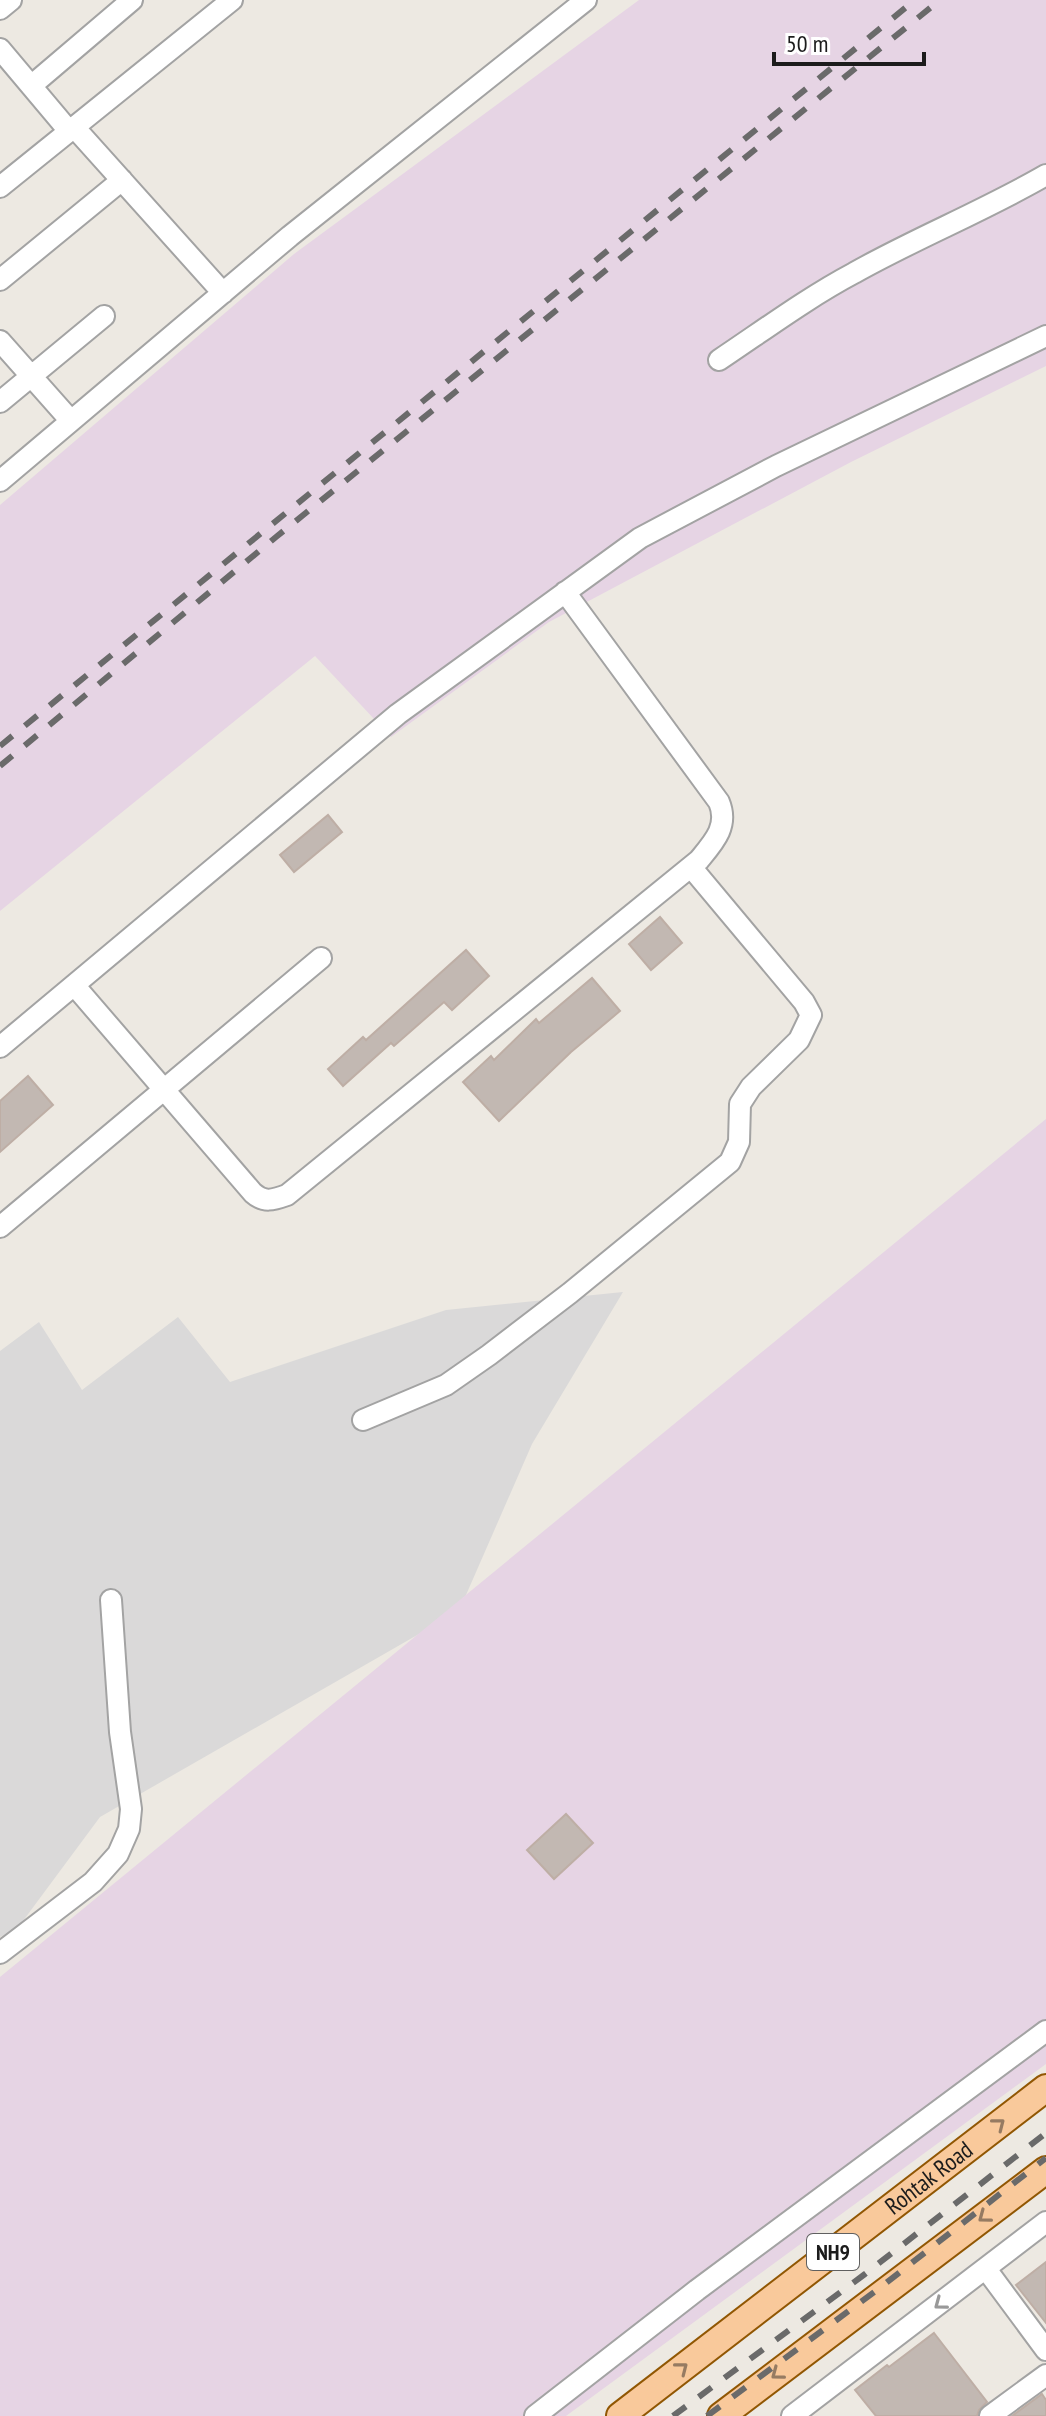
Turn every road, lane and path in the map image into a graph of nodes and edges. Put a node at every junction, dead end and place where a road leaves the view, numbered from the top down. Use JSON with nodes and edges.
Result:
{"nodes":[{"id":1,"x":11,"y":0,"type":"edge"},
{"id":2,"x":132,"y":0,"type":"edge"},
{"id":3,"x":232,"y":0,"type":"edge"},
{"id":4,"x":586,"y":0,"type":"edge"},
{"id":5,"x":0,"y":9,"type":"edge"},
{"id":6,"x":0,"y":49,"type":"edge"},
{"id":7,"x":31,"y":86,"type":"junction"},
{"id":8,"x":72,"y":129,"type":"junction"},
{"id":9,"x":1046,"y":175,"type":"edge"},
{"id":10,"x":122,"y":180,"type":"junction"},
{"id":11,"x":0,"y":187,"type":"edge"},
{"id":12,"x":0,"y":280,"type":"edge"},
{"id":13,"x":223,"y":293,"type":"junction"},
{"id":14,"x":104,"y":316,"type":"dead end"},
{"id":15,"x":1046,"y":336,"type":"edge"},
{"id":16,"x":0,"y":341,"type":"edge"},
{"id":17,"x":719,"y":360,"type":"dead end"},
{"id":18,"x":32,"y":376,"type":"junction"},
{"id":19,"x":0,"y":402,"type":"edge"},
{"id":20,"x":71,"y":421,"type":"junction"},
{"id":21,"x":0,"y":481,"type":"edge"},
{"id":22,"x":565,"y":592,"type":"junction"},
{"id":23,"x":691,"y":867,"type":"junction"},
{"id":24,"x":321,"y":958,"type":"dead end"},
{"id":25,"x":74,"y":985,"type":"junction"},
{"id":26,"x":0,"y":1047,"type":"edge"},
{"id":27,"x":165,"y":1091,"type":"junction"},
{"id":28,"x":0,"y":1227,"type":"edge"},
{"id":29,"x":363,"y":1420,"type":"dead end"},
{"id":30,"x":111,"y":1600,"type":"dead end"},
{"id":31,"x":0,"y":1953,"type":"edge"},
{"id":32,"x":1046,"y":2031,"type":"edge"},
{"id":33,"x":1046,"y":2088,"type":"edge"},
{"id":34,"x":1046,"y":2170,"type":"edge"},
{"id":35,"x":1046,"y":2222,"type":"edge"},
{"id":36,"x":986,"y":2269,"type":"junction"},
{"id":37,"x":1046,"y":2350,"type":"edge"},
{"id":38,"x":1046,"y":2375,"type":"edge"},
{"id":39,"x":535,"y":2416,"type":"edge"},
{"id":40,"x":620,"y":2416,"type":"edge"},
{"id":41,"x":721,"y":2416,"type":"edge"},
{"id":42,"x":792,"y":2416,"type":"edge"},
{"id":43,"x":990,"y":2416,"type":"edge"}],
"edges":[{"from":1,"to":5,"type":"street"},
{"from":2,"to":7,"type":"street"},
{"from":3,"to":8,"type":"street"},
{"from":4,"to":13,"type":"street"},
{"from":6,"to":7,"type":"street"},
{"from":7,"to":8,"type":"street"},
{"from":8,"to":10,"type":"street"},
{"from":8,"to":11,"type":"street"},
{"from":9,"to":17,"type":"street"},
{"from":10,"to":12,"type":"street"},
{"from":10,"to":13,"type":"street"},
{"from":13,"to":20,"type":"street"},
{"from":14,"to":18,"type":"street"},
{"from":15,"to":22,"type":"street"},
{"from":16,"to":18,"type":"street"},
{"from":18,"to":19,"type":"street"},
{"from":18,"to":20,"type":"street"},
{"from":20,"to":21,"type":"street"},
{"from":22,"to":23,"type":"street"},
{"from":22,"to":25,"type":"street"},
{"from":23,"to":27,"type":"street"},
{"from":23,"to":29,"type":"street"},
{"from":24,"to":27,"type":"street"},
{"from":25,"to":26,"type":"street"},
{"from":25,"to":27,"type":"street"},
{"from":27,"to":28,"type":"street"},
{"from":30,"to":31,"type":"street"},
{"from":32,"to":39,"type":"street"},
{"from":40,"to":33,"type":"main road","name":"Rohtak Road","number":"NH9","one_way":true},
{"from":34,"to":41,"type":"main road","number":"NH9","one_way":true},
{"from":35,"to":36,"type":"street"},
{"from":36,"to":37,"type":"street"},
{"from":36,"to":42,"type":"street","one_way":true},
{"from":38,"to":43,"type":"street"}]}
